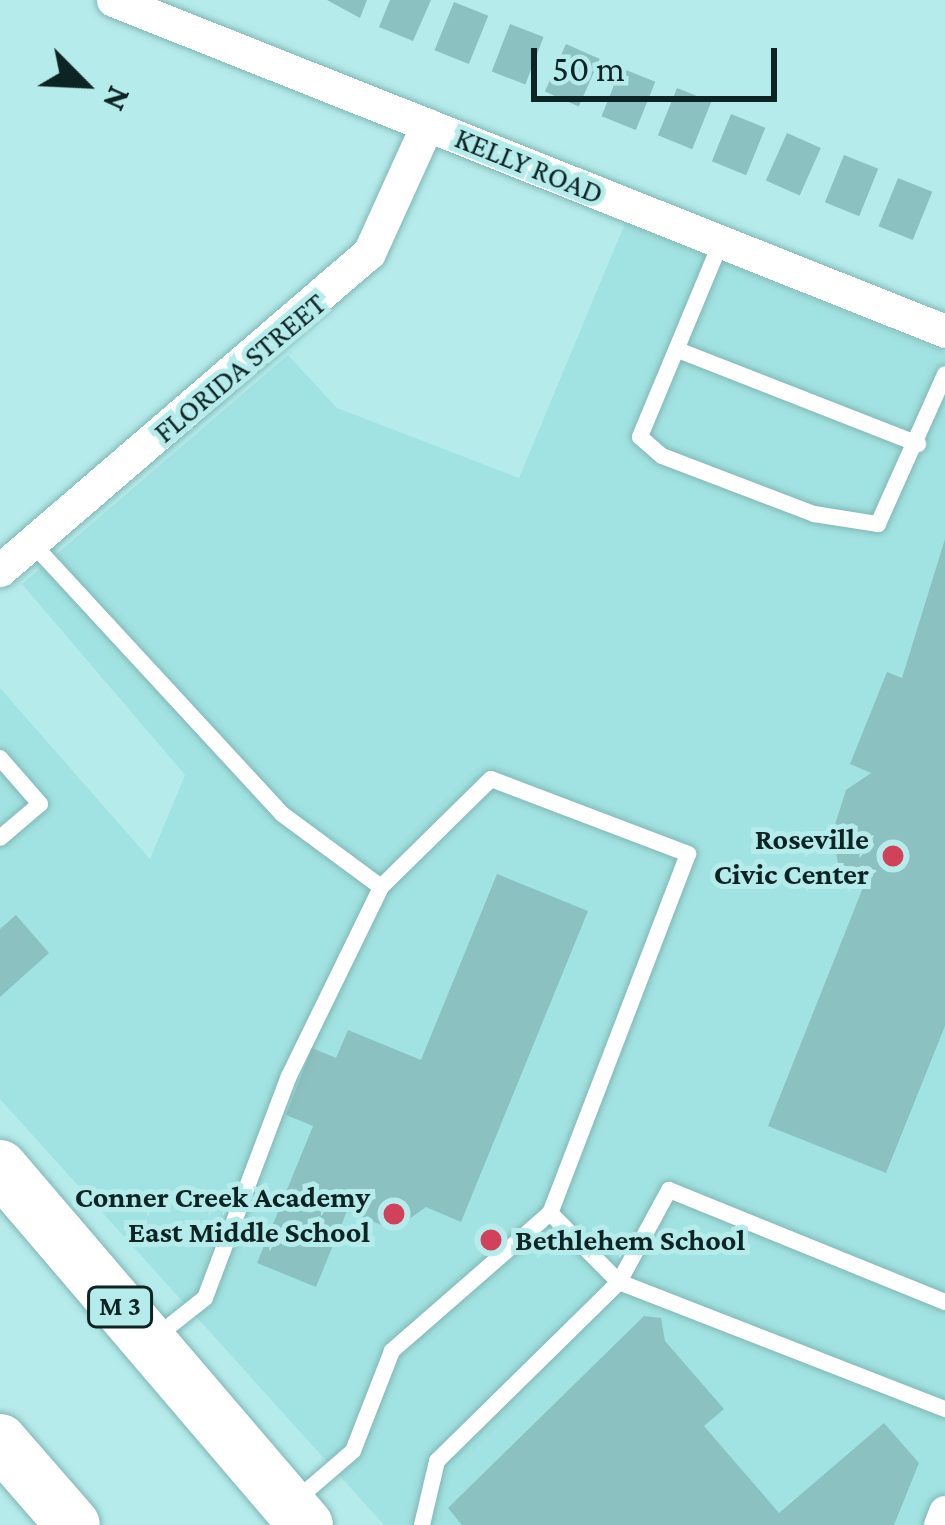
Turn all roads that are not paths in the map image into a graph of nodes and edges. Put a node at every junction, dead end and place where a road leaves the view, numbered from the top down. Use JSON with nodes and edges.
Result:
{"nodes":[{"id":1,"x":113,"y":0,"type":"edge"},
{"id":2,"x":427,"y":125,"type":"junction"},
{"id":3,"x":721,"y":242,"type":"junction"},
{"id":4,"x":945,"y":331,"type":"edge"},
{"id":5,"x":678,"y":350,"type":"junction"},
{"id":6,"x":945,"y":374,"type":"edge"},
{"id":7,"x":918,"y":444,"type":"junction"},
{"id":8,"x":32,"y":543,"type":"junction"},
{"id":9,"x":0,"y":570,"type":"edge"},
{"id":10,"x":0,"y":758,"type":"edge"},
{"id":11,"x":0,"y":838,"type":"edge"},
{"id":12,"x":381,"y":887,"type":"junction"},
{"id":13,"x":0,"y":1167,"type":"edge"},
{"id":14,"x":550,"y":1213,"type":"junction"},
{"id":15,"x":619,"y":1282,"type":"junction"},
{"id":16,"x":945,"y":1302,"type":"edge"},
{"id":17,"x":149,"y":1342,"type":"junction"},
{"id":18,"x":945,"y":1409,"type":"edge"},
{"id":19,"x":0,"y":1441,"type":"edge"},
{"id":20,"x":945,"y":1512,"type":"edge"},
{"id":21,"x":298,"y":1515,"type":"edge"},
{"id":22,"x":73,"y":1525,"type":"edge"},
{"id":23,"x":422,"y":1525,"type":"edge"},
{"id":24,"x":940,"y":1525,"type":"edge"}],
"edges":[{"from":1,"to":2,"type":"street","name":"KELLY ROAD"},
{"from":2,"to":3,"type":"street","name":"KELLY ROAD"},
{"from":2,"to":8,"type":"street","name":"FLORIDA STREET"},
{"from":3,"to":4,"type":"street","name":"KELLY ROAD"},
{"from":3,"to":5,"type":"lane"},
{"from":5,"to":7,"type":"lane"},
{"from":5,"to":7,"type":"lane"},
{"from":6,"to":7,"type":"lane"},
{"from":8,"to":9,"type":"street","name":"FLORIDA STREET"},
{"from":8,"to":12,"type":"lane"},
{"from":10,"to":11,"type":"lane"},
{"from":12,"to":14,"type":"lane"},
{"from":12,"to":17,"type":"lane"},
{"from":13,"to":17,"type":"main road","number":"M 3"},
{"from":14,"to":15,"type":"lane"},
{"from":14,"to":21,"type":"lane"},
{"from":15,"to":16,"type":"lane"},
{"from":15,"to":18,"type":"lane"},
{"from":15,"to":23,"type":"lane"},
{"from":17,"to":21,"type":"main road","number":"M 3"},
{"from":19,"to":22,"type":"main road"},
{"from":20,"to":24,"type":"street"}]}
